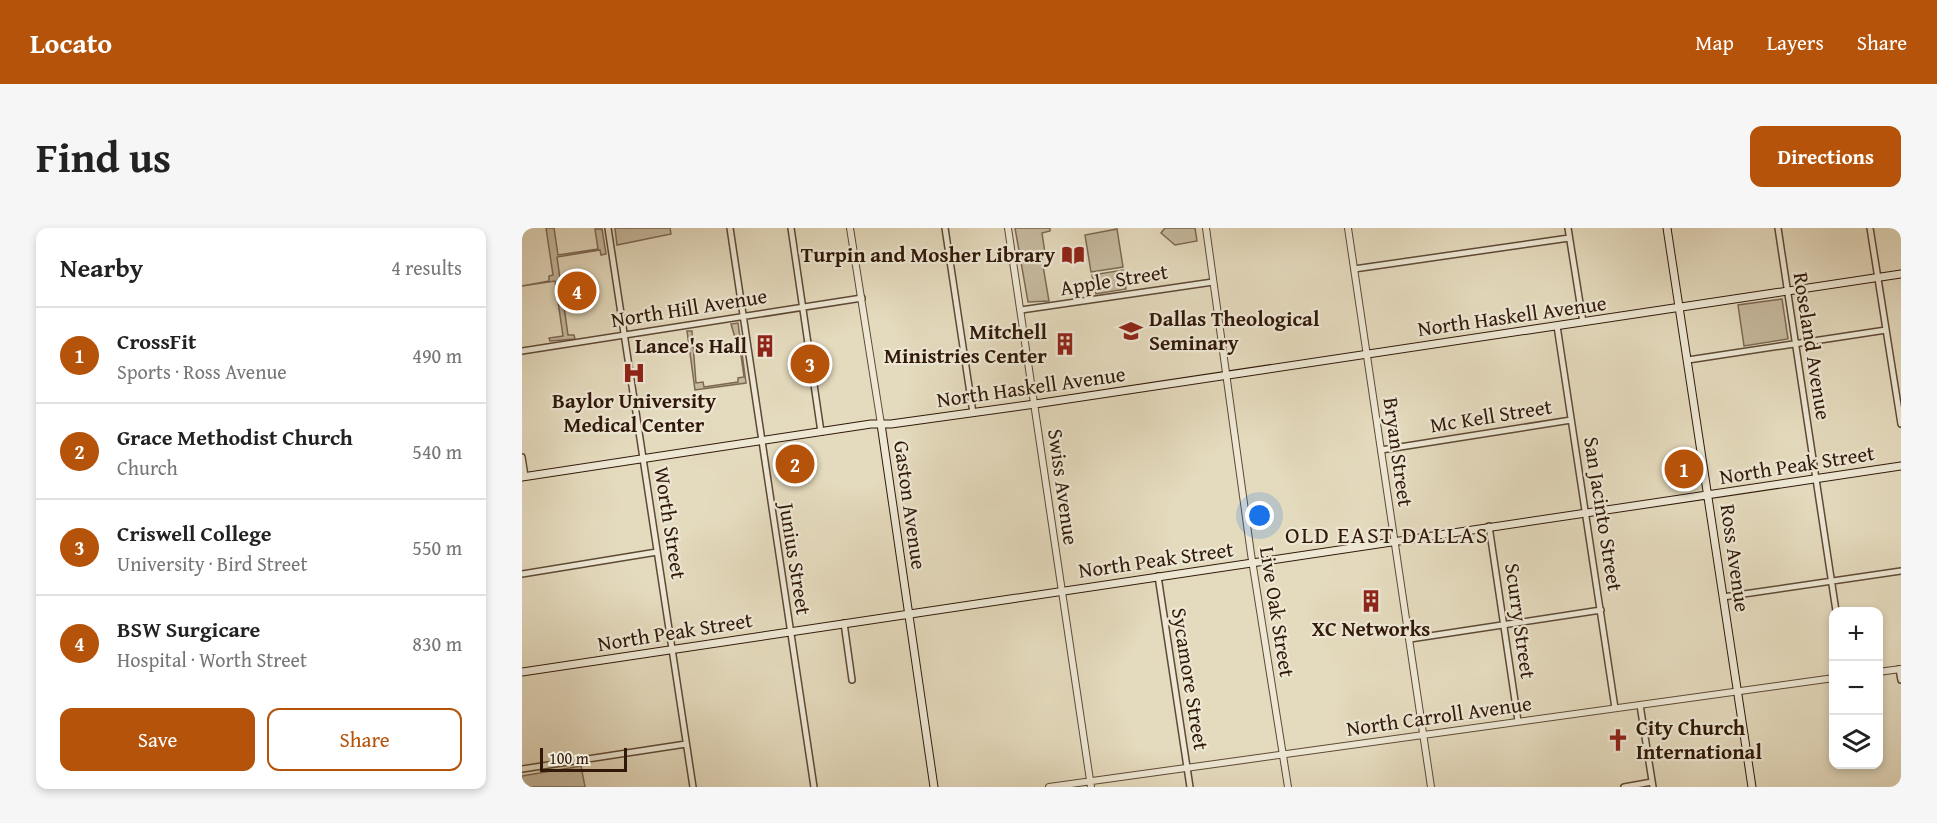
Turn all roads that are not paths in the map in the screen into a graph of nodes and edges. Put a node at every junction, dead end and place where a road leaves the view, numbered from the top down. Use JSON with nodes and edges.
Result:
{"nodes":[{"id":1,"x":608,"y":228,"type":"edge"},
{"id":2,"x":730,"y":228,"type":"edge"},
{"id":3,"x":791,"y":228,"type":"edge"},
{"id":4,"x":850,"y":228,"type":"edge"},
{"id":5,"x":945,"y":228,"type":"edge"},
{"id":6,"x":1008,"y":228,"type":"edge"},
{"id":7,"x":1206,"y":228,"type":"edge"},
{"id":8,"x":1348,"y":228,"type":"edge"},
{"id":9,"x":1568,"y":228,"type":"edge"},
{"id":10,"x":1667,"y":228,"type":"edge"},
{"id":11,"x":1778,"y":228,"type":"edge"},
{"id":12,"x":1870,"y":228,"type":"edge"},
{"id":13,"x":1569,"y":238,"type":"junction"},
{"id":14,"x":1354,"y":269,"type":"junction"},
{"id":15,"x":1901,"y":274,"type":"edge"},
{"id":16,"x":1878,"y":277,"type":"junction"},
{"id":17,"x":1213,"y":282,"type":"junction"},
{"id":18,"x":1787,"y":290,"type":"junction"},
{"id":19,"x":862,"y":298,"type":"junction"},
{"id":20,"x":802,"y":307,"type":"junction"},
{"id":21,"x":1679,"y":307,"type":"junction"},
{"id":22,"x":1021,"y":310,"type":"junction"},
{"id":23,"x":744,"y":316,"type":"junction"},
{"id":24,"x":1583,"y":322,"type":"junction"},
{"id":25,"x":1557,"y":326,"type":"junction"},
{"id":26,"x":1886,"y":330,"type":"junction"},
{"id":27,"x":625,"y":334,"type":"junction"},
{"id":28,"x":1794,"y":344,"type":"junction"},
{"id":29,"x":522,"y":351,"type":"edge"},
{"id":30,"x":1367,"y":354,"type":"junction"},
{"id":31,"x":1688,"y":360,"type":"junction"},
{"id":32,"x":1225,"y":375,"type":"junction"},
{"id":33,"x":1035,"y":404,"type":"junction"},
{"id":34,"x":973,"y":413,"type":"junction"},
{"id":35,"x":1571,"y":420,"type":"junction"},
{"id":36,"x":881,"y":424,"type":"junction"},
{"id":37,"x":1901,"y":424,"type":"edge"},
{"id":38,"x":821,"y":432,"type":"junction"},
{"id":39,"x":761,"y":441,"type":"junction"},
{"id":40,"x":1381,"y":450,"type":"junction"},
{"id":41,"x":522,"y":458,"type":"edge"},
{"id":42,"x":644,"y":459,"type":"junction"},
{"id":43,"x":1901,"y":466,"type":"edge"},
{"id":44,"x":523,"y":477,"type":"edge"},
{"id":45,"x":1816,"y":479,"type":"junction"},
{"id":46,"x":1709,"y":495,"type":"junction"},
{"id":47,"x":1586,"y":512,"type":"junction"},
{"id":48,"x":1490,"y":526,"type":"junction"},
{"id":49,"x":1394,"y":541,"type":"junction"},
{"id":50,"x":657,"y":552,"type":"junction"},
{"id":51,"x":1252,"y":562,"type":"junction"},
{"id":52,"x":1901,"y":571,"type":"edge"},
{"id":53,"x":522,"y":574,"type":"edge"},
{"id":54,"x":1158,"y":576,"type":"junction"},
{"id":55,"x":1832,"y":582,"type":"junction"},
{"id":56,"x":1061,"y":590,"type":"junction"},
{"id":57,"x":1723,"y":597,"type":"junction"},
{"id":58,"x":1835,"y":607,"type":"edge"},
{"id":59,"x":1601,"y":610,"type":"junction"},
{"id":60,"x":909,"y":613,"type":"junction"},
{"id":61,"x":844,"y":623,"type":"junction"},
{"id":62,"x":1504,"y":625,"type":"junction"},
{"id":63,"x":790,"y":631,"type":"junction"},
{"id":64,"x":1410,"y":639,"type":"junction"},
{"id":65,"x":672,"y":649,"type":"junction"},
{"id":66,"x":1900,"y":669,"type":"edge"},
{"id":67,"x":1883,"y":671,"type":"edge"},
{"id":68,"x":522,"y":672,"type":"edge"},
{"id":69,"x":1829,"y":679,"type":"edge"},
{"id":70,"x":852,"y":680,"type":"dead end"},
{"id":71,"x":1901,"y":680,"type":"edge"},
{"id":72,"x":1738,"y":691,"type":"junction"},
{"id":73,"x":1640,"y":705,"type":"junction"},
{"id":74,"x":1615,"y":708,"type":"junction"},
{"id":75,"x":1518,"y":721,"type":"junction"},
{"id":76,"x":1425,"y":735,"type":"junction"},
{"id":77,"x":686,"y":744,"type":"junction"},
{"id":78,"x":1283,"y":754,"type":"junction"},
{"id":79,"x":1187,"y":768,"type":"junction"},
{"id":80,"x":522,"y":769,"type":"edge"},
{"id":81,"x":1090,"y":784,"type":"edge"},
{"id":82,"x":1652,"y":785,"type":"edge"},
{"id":83,"x":693,"y":787,"type":"edge"},
{"id":84,"x":814,"y":787,"type":"edge"},
{"id":85,"x":934,"y":787,"type":"edge"},
{"id":86,"x":1049,"y":787,"type":"edge"},
{"id":87,"x":1190,"y":787,"type":"edge"},
{"id":88,"x":1288,"y":787,"type":"edge"},
{"id":89,"x":1431,"y":787,"type":"edge"},
{"id":90,"x":1624,"y":787,"type":"edge"},
{"id":91,"x":1752,"y":787,"type":"edge"}],
"edges":[{"from":1,"to":27,"type":"street","name":"Worth Street"},
{"from":2,"to":23,"type":"street","name":"Junius Street"},
{"from":3,"to":20,"type":"street"},
{"from":4,"to":19,"type":"street","name":"Gaston Avenue"},
{"from":5,"to":34,"type":"street"},
{"from":6,"to":22,"type":"street","name":"Swiss Avenue"},
{"from":7,"to":17,"type":"street","name":"Live Oak Street"},
{"from":8,"to":14,"type":"street","name":"Bryan Street"},
{"from":9,"to":13,"type":"street"},
{"from":10,"to":21,"type":"main road","name":"Ross Avenue"},
{"from":11,"to":18,"type":"street","name":"Roseland Avenue"},
{"from":12,"to":16,"type":"street"},
{"from":13,"to":14,"type":"street"},
{"from":13,"to":24,"type":"street"},
{"from":14,"to":30,"type":"street","name":"Bryan Street"},
{"from":15,"to":16,"type":"main road","name":"North Haskell Avenue"},
{"from":16,"to":18,"type":"main road","name":"North Haskell Avenue"},
{"from":16,"to":26,"type":"street"},
{"from":17,"to":22,"type":"street","name":"Apple Street"},
{"from":17,"to":32,"type":"street","name":"Live Oak Street"},
{"from":18,"to":21,"type":"main road","name":"North Haskell Avenue"},
{"from":18,"to":28,"type":"street","name":"Roseland Avenue"},
{"from":19,"to":20,"type":"street","name":"North Hill Avenue"},
{"from":19,"to":36,"type":"street","name":"Gaston Avenue"},
{"from":20,"to":23,"type":"street","name":"North Hill Avenue"},
{"from":20,"to":38,"type":"street"},
{"from":21,"to":24,"type":"main road","name":"North Haskell Avenue"},
{"from":21,"to":31,"type":"main road","name":"Ross Avenue"},
{"from":22,"to":33,"type":"street","name":"Swiss Avenue"},
{"from":23,"to":27,"type":"street","name":"North Hill Avenue"},
{"from":23,"to":39,"type":"street","name":"Junius Street"},
{"from":24,"to":25,"type":"main road","name":"North Haskell Avenue"},
{"from":25,"to":30,"type":"main road","name":"North Haskell Avenue"},
{"from":25,"to":35,"type":"street","name":"San Jacinto Street"},
{"from":26,"to":28,"type":"street"},
{"from":26,"to":37,"type":"street"},
{"from":27,"to":29,"type":"street","name":"North Hill Avenue"},
{"from":27,"to":42,"type":"street","name":"Worth Street"},
{"from":28,"to":31,"type":"street"},
{"from":28,"to":45,"type":"street","name":"Roseland Avenue"},
{"from":30,"to":32,"type":"main road","name":"North Haskell Avenue"},
{"from":30,"to":40,"type":"street","name":"Bryan Street"},
{"from":31,"to":46,"type":"main road","name":"Ross Avenue"},
{"from":32,"to":33,"type":"main road","name":"North Haskell Avenue"},
{"from":32,"to":51,"type":"street","name":"Live Oak Street"},
{"from":33,"to":34,"type":"main road","name":"North Haskell Avenue"},
{"from":33,"to":56,"type":"street","name":"Swiss Avenue"},
{"from":34,"to":36,"type":"main road","name":"North Haskell Avenue"},
{"from":35,"to":40,"type":"street","name":"Mc Kell Street"},
{"from":35,"to":47,"type":"street","name":"San Jacinto Street"},
{"from":36,"to":38,"type":"main road","name":"North Haskell Avenue"},
{"from":36,"to":60,"type":"main road","name":"Gaston Avenue"},
{"from":38,"to":39,"type":"main road","name":"North Haskell Avenue"},
{"from":39,"to":42,"type":"main road","name":"North Haskell Avenue"},
{"from":39,"to":63,"type":"street","name":"Junius Street"},
{"from":40,"to":49,"type":"street","name":"Bryan Street"},
{"from":41,"to":44,"type":"street"},
{"from":42,"to":44,"type":"main road","name":"North Haskell Avenue"},
{"from":42,"to":50,"type":"street","name":"Worth Street"},
{"from":43,"to":45,"type":"main road","name":"North Peak Street"},
{"from":45,"to":46,"type":"main road","name":"North Peak Street"},
{"from":45,"to":55,"type":"street","name":"Roseland Avenue"},
{"from":46,"to":47,"type":"main road","name":"North Peak Street"},
{"from":46,"to":57,"type":"main road","name":"Ross Avenue"},
{"from":47,"to":48,"type":"main road","name":"North Peak Street"},
{"from":47,"to":59,"type":"street","name":"San Jacinto Street"},
{"from":48,"to":49,"type":"main road","name":"North Peak Street"},
{"from":48,"to":62,"type":"street","name":"Scurry Street"},
{"from":49,"to":51,"type":"main road","name":"North Peak Street"},
{"from":49,"to":64,"type":"street","name":"Bryan Street"},
{"from":50,"to":53,"type":"street"},
{"from":50,"to":65,"type":"street","name":"Worth Street"},
{"from":51,"to":54,"type":"main road","name":"North Peak Street"},
{"from":51,"to":78,"type":"street","name":"Live Oak Street"},
{"from":52,"to":55,"type":"street"},
{"from":54,"to":56,"type":"main road","name":"North Peak Street"},
{"from":54,"to":79,"type":"street","name":"Sycamore Street"},
{"from":55,"to":57,"type":"street"},
{"from":55,"to":58,"type":"street","name":"Roseland Avenue"},
{"from":56,"to":60,"type":"main road","name":"North Peak Street"},
{"from":56,"to":81,"type":"street","name":"Swiss Avenue"},
{"from":57,"to":72,"type":"main road","name":"Ross Avenue"},
{"from":59,"to":62,"type":"street"},
{"from":59,"to":74,"type":"street","name":"San Jacinto Street"},
{"from":60,"to":61,"type":"main road","name":"North Peak Street"},
{"from":60,"to":85,"type":"main road","name":"Gaston Avenue"},
{"from":61,"to":63,"type":"main road","name":"North Peak Street"},
{"from":61,"to":70,"type":"street"},
{"from":62,"to":64,"type":"street"},
{"from":62,"to":75,"type":"street","name":"Scurry Street"},
{"from":63,"to":65,"type":"main road","name":"North Peak Street"},
{"from":63,"to":84,"type":"street","name":"Junius Street"},
{"from":64,"to":76,"type":"street","name":"Bryan Street"},
{"from":65,"to":68,"type":"main road","name":"North Peak Street"},
{"from":65,"to":77,"type":"street","name":"Worth Street"},
{"from":66,"to":67,"type":"street"},
{"from":66,"to":71,"type":"street"},
{"from":69,"to":72,"type":"street","name":"North Carroll Avenue"},
{"from":72,"to":73,"type":"street","name":"North Carroll Avenue"},
{"from":72,"to":91,"type":"main road","name":"Ross Avenue"},
{"from":73,"to":74,"type":"street","name":"North Carroll Avenue"},
{"from":73,"to":82,"type":"street"},
{"from":74,"to":75,"type":"street","name":"North Carroll Avenue"},
{"from":75,"to":76,"type":"street","name":"North Carroll Avenue"},
{"from":76,"to":78,"type":"street","name":"North Carroll Avenue"},
{"from":76,"to":89,"type":"street","name":"Bryan Street"},
{"from":77,"to":80,"type":"street"},
{"from":77,"to":83,"type":"street","name":"Worth Street"},
{"from":78,"to":79,"type":"street","name":"North Carroll Avenue"},
{"from":78,"to":88,"type":"street","name":"Live Oak Street"},
{"from":79,"to":81,"type":"street","name":"North Carroll Avenue"},
{"from":79,"to":87,"type":"street","name":"Sycamore Street"},
{"from":81,"to":86,"type":"street","name":"North Carroll Avenue"},
{"from":82,"to":90,"type":"street"}]}
